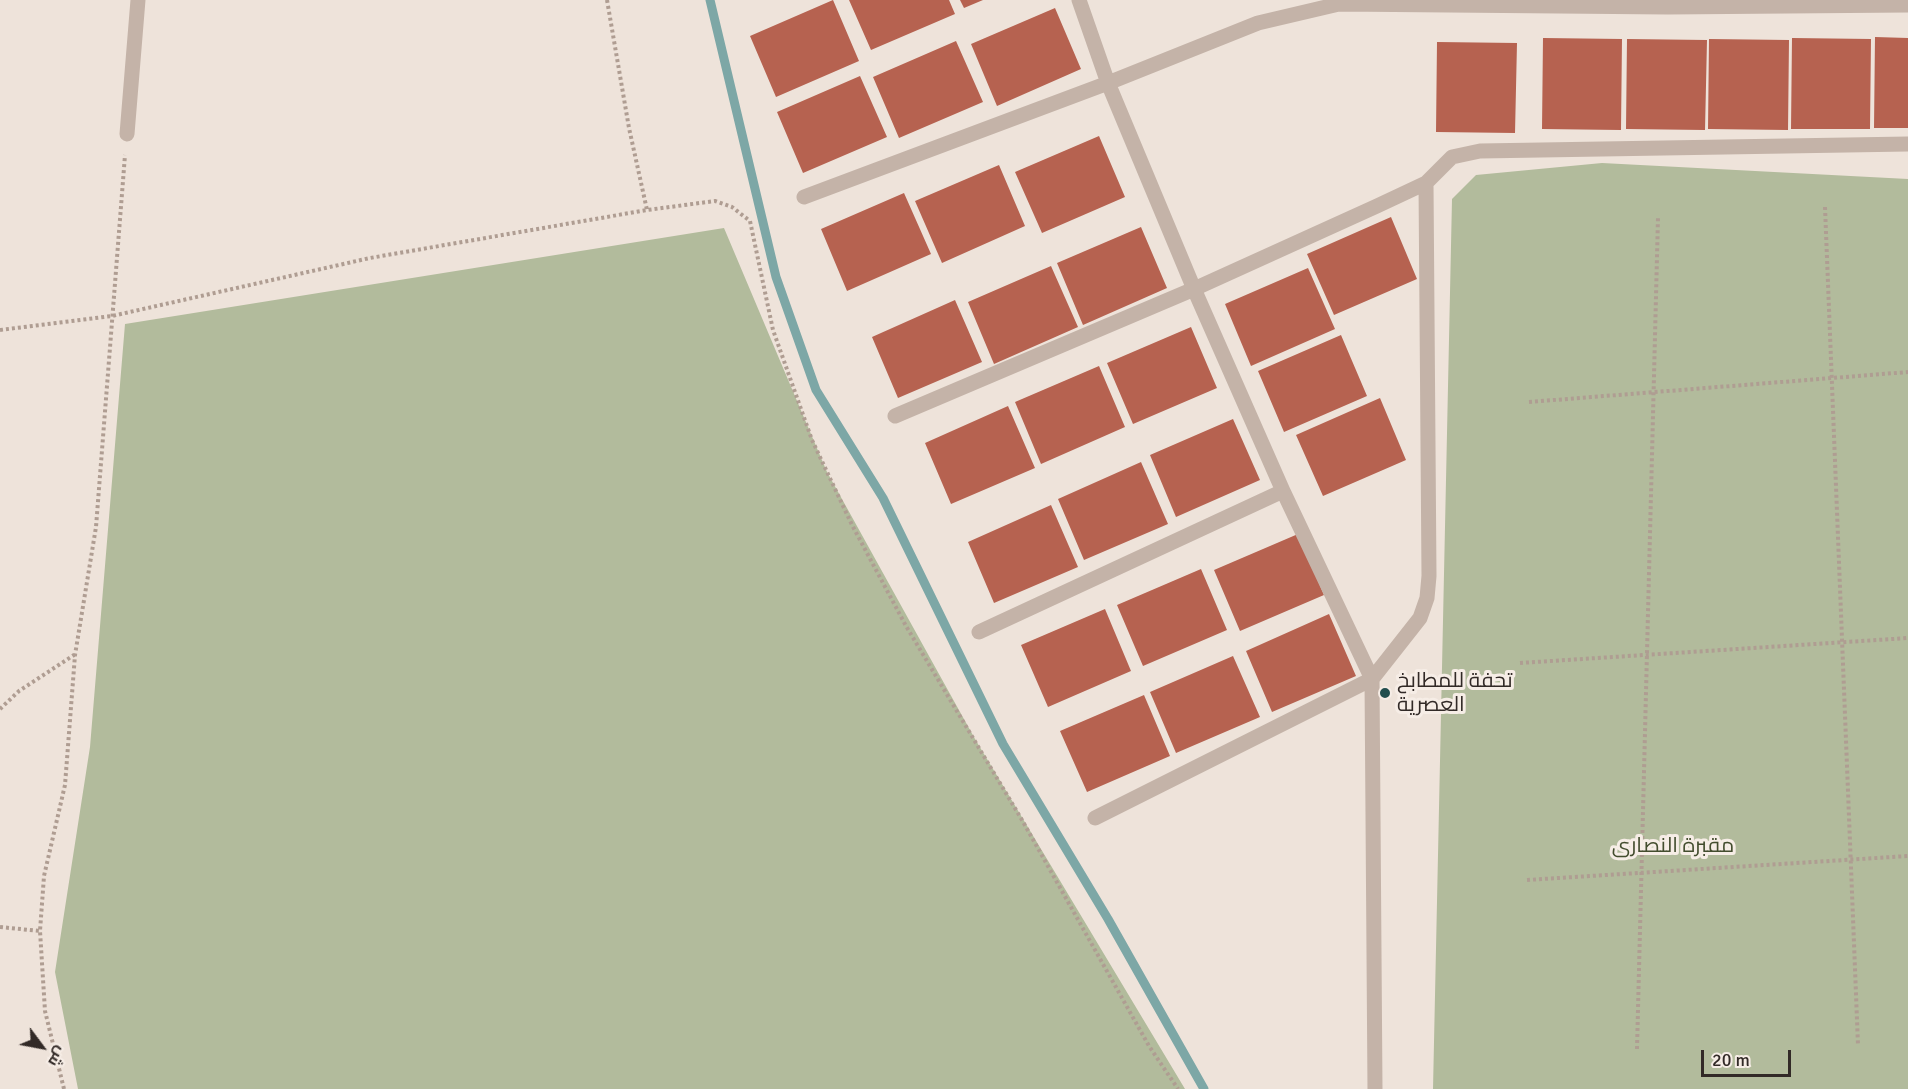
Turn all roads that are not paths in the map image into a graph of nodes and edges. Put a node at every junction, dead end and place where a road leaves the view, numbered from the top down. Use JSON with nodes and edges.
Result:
{"nodes":[{"id":1,"x":138,"y":0,"type":"edge"},
{"id":2,"x":1079,"y":0,"type":"edge"},
{"id":3,"x":1665,"y":4,"type":"edge"},
{"id":4,"x":1908,"y":5,"type":"edge"},
{"id":5,"x":1108,"y":83,"type":"junction"},
{"id":6,"x":127,"y":134,"type":"road end"},
{"id":7,"x":1908,"y":144,"type":"edge"},
{"id":8,"x":1426,"y":183,"type":"junction"},
{"id":9,"x":804,"y":197,"type":"dead end"},
{"id":10,"x":1194,"y":289,"type":"junction"},
{"id":11,"x":895,"y":416,"type":"dead end"},
{"id":12,"x":1283,"y":491,"type":"junction"},
{"id":13,"x":979,"y":632,"type":"dead end"},
{"id":14,"x":1372,"y":679,"type":"junction"},
{"id":15,"x":1095,"y":818,"type":"dead end"},
{"id":16,"x":1375,"y":1089,"type":"edge"}],
"edges":[{"from":1,"to":6,"type":"street"},
{"from":2,"to":5,"type":"street"},
{"from":3,"to":4,"type":"street"},
{"from":3,"to":5,"type":"street"},
{"from":5,"to":9,"type":"street"},
{"from":5,"to":10,"type":"street"},
{"from":7,"to":8,"type":"street"},
{"from":8,"to":10,"type":"street"},
{"from":8,"to":14,"type":"street"},
{"from":10,"to":11,"type":"street"},
{"from":10,"to":12,"type":"street"},
{"from":12,"to":13,"type":"street"},
{"from":12,"to":14,"type":"street"},
{"from":14,"to":15,"type":"street"},
{"from":14,"to":16,"type":"street"}]}
